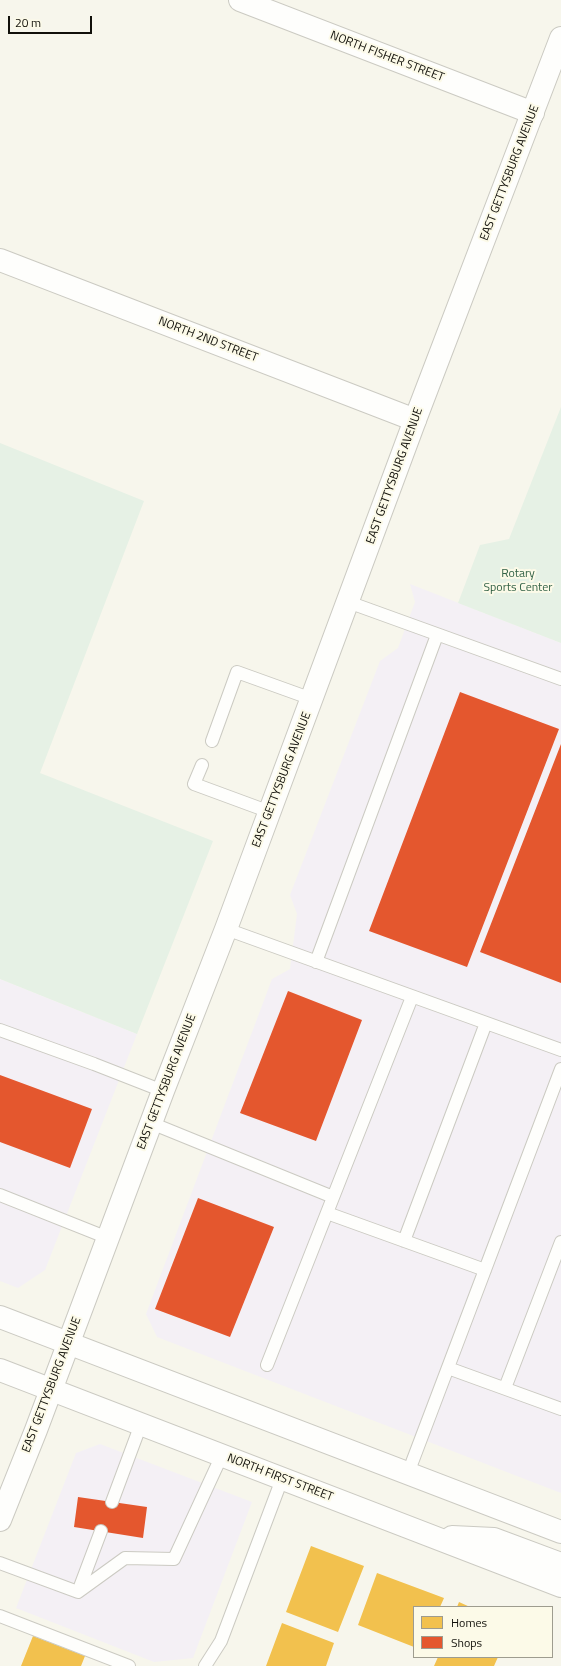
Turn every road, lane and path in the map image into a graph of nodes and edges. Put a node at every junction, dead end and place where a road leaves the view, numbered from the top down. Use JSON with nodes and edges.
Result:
{"nodes":[{"id":1,"x":240,"y":0,"type":"edge"},
{"id":2,"x":561,"y":38,"type":"edge"},
{"id":3,"x":533,"y":113,"type":"junction"},
{"id":4,"x":0,"y":260,"type":"edge"},
{"id":5,"x":415,"y":420,"type":"junction"},
{"id":6,"x":348,"y":602,"type":"junction"},
{"id":7,"x":437,"y":635,"type":"junction"},
{"id":8,"x":561,"y":679,"type":"edge"},
{"id":9,"x":312,"y":699,"type":"junction"},
{"id":10,"x":212,"y":741,"type":"dead end"},
{"id":11,"x":202,"y":766,"type":"dead end"},
{"id":12,"x":270,"y":812,"type":"junction"},
{"id":13,"x":226,"y":929,"type":"junction"},
{"id":14,"x":316,"y":962,"type":"junction"},
{"id":15,"x":412,"y":997,"type":"junction"},
{"id":16,"x":486,"y":1023,"type":"junction"},
{"id":17,"x":0,"y":1030,"type":"edge"},
{"id":18,"x":561,"y":1050,"type":"edge"},
{"id":19,"x":561,"y":1069,"type":"edge"},
{"id":20,"x":162,"y":1092,"type":"junction"},
{"id":21,"x":151,"y":1123,"type":"junction"},
{"id":22,"x":0,"y":1195,"type":"edge"},
{"id":23,"x":333,"y":1197,"type":"junction"},
{"id":24,"x":327,"y":1213,"type":"junction"},
{"id":25,"x":108,"y":1238,"type":"junction"},
{"id":26,"x":404,"y":1241,"type":"junction"},
{"id":27,"x":561,"y":1242,"type":"edge"},
{"id":28,"x":485,"y":1270,"type":"junction"},
{"id":29,"x":0,"y":1317,"type":"edge"},
{"id":30,"x":68,"y":1343,"type":"junction"},
{"id":31,"x":267,"y":1365,"type":"dead end"},
{"id":32,"x":448,"y":1368,"type":"junction"},
{"id":33,"x":0,"y":1370,"type":"edge"},
{"id":34,"x":505,"y":1388,"type":"junction"},
{"id":35,"x":50,"y":1389,"type":"junction"},
{"id":36,"x":561,"y":1409,"type":"edge"},
{"id":37,"x":141,"y":1424,"type":"junction"},
{"id":38,"x":222,"y":1455,"type":"junction"},
{"id":39,"x":408,"y":1473,"type":"junction"},
{"id":40,"x":282,"y":1479,"type":"junction"},
{"id":41,"x":112,"y":1502,"type":"dead end"},
{"id":42,"x":0,"y":1520,"type":"edge"},
{"id":43,"x":101,"y":1531,"type":"dead end"},
{"id":44,"x":561,"y":1532,"type":"edge"},
{"id":45,"x":431,"y":1536,"type":"junction"},
{"id":46,"x":0,"y":1563,"type":"edge"},
{"id":47,"x":561,"y":1564,"type":"edge"},
{"id":48,"x":561,"y":1586,"type":"edge"},
{"id":49,"x":78,"y":1592,"type":"junction"},
{"id":50,"x":0,"y":1616,"type":"edge"},
{"id":51,"x":129,"y":1666,"type":"edge"},
{"id":52,"x":204,"y":1666,"type":"edge"}],
"edges":[{"from":1,"to":3,"type":"street","name":"NORTH FISHER STREET"},
{"from":2,"to":3,"type":"street","name":"EAST GETTYSBURG AVENUE"},
{"from":3,"to":5,"type":"street","name":"EAST GETTYSBURG AVENUE"},
{"from":4,"to":5,"type":"street","name":"NORTH 2ND STREET"},
{"from":5,"to":6,"type":"street","name":"EAST GETTYSBURG AVENUE"},
{"from":6,"to":7,"type":"lane"},
{"from":6,"to":9,"type":"street","name":"EAST GETTYSBURG AVENUE"},
{"from":7,"to":8,"type":"lane"},
{"from":7,"to":14,"type":"lane"},
{"from":9,"to":10,"type":"lane"},
{"from":9,"to":12,"type":"street","name":"EAST GETTYSBURG AVENUE"},
{"from":11,"to":12,"type":"lane"},
{"from":12,"to":13,"type":"street","name":"EAST GETTYSBURG AVENUE"},
{"from":13,"to":14,"type":"lane"},
{"from":13,"to":20,"type":"street","name":"EAST GETTYSBURG AVENUE"},
{"from":14,"to":15,"type":"lane"},
{"from":15,"to":16,"type":"lane"},
{"from":15,"to":23,"type":"lane"},
{"from":16,"to":18,"type":"lane"},
{"from":16,"to":26,"type":"lane"},
{"from":17,"to":20,"type":"lane"},
{"from":19,"to":28,"type":"lane"},
{"from":20,"to":21,"type":"street","name":"EAST GETTYSBURG AVENUE"},
{"from":21,"to":23,"type":"lane"},
{"from":21,"to":25,"type":"street","name":"EAST GETTYSBURG AVENUE"},
{"from":22,"to":25,"type":"lane"},
{"from":23,"to":24,"type":"lane"},
{"from":24,"to":26,"type":"lane"},
{"from":24,"to":31,"type":"lane"},
{"from":25,"to":30,"type":"street","name":"EAST GETTYSBURG AVENUE"},
{"from":26,"to":28,"type":"lane"},
{"from":27,"to":34,"type":"lane"},
{"from":28,"to":32,"type":"lane"},
{"from":29,"to":30,"type":"street"},
{"from":30,"to":35,"type":"street","name":"EAST GETTYSBURG AVENUE"},
{"from":30,"to":39,"type":"street"},
{"from":32,"to":34,"type":"lane"},
{"from":32,"to":39,"type":"lane"},
{"from":33,"to":35,"type":"street","name":"NORTH FIRST STREET"},
{"from":34,"to":36,"type":"lane"},
{"from":35,"to":37,"type":"street","name":"NORTH FIRST STREET"},
{"from":35,"to":42,"type":"street","name":"EAST GETTYSBURG AVENUE"},
{"from":37,"to":38,"type":"street","name":"NORTH FIRST STREET"},
{"from":37,"to":41,"type":"lane"},
{"from":38,"to":40,"type":"street","name":"NORTH FIRST STREET"},
{"from":38,"to":49,"type":"lane"},
{"from":39,"to":44,"type":"street"},
{"from":40,"to":45,"type":"street","name":"NORTH FIRST STREET"},
{"from":40,"to":52,"type":"lane"},
{"from":43,"to":49,"type":"lane"},
{"from":45,"to":47,"type":"street"},
{"from":45,"to":48,"type":"street","name":"NORTH FIRST STREET"},
{"from":46,"to":49,"type":"lane"},
{"from":50,"to":51,"type":"lane"}]}
